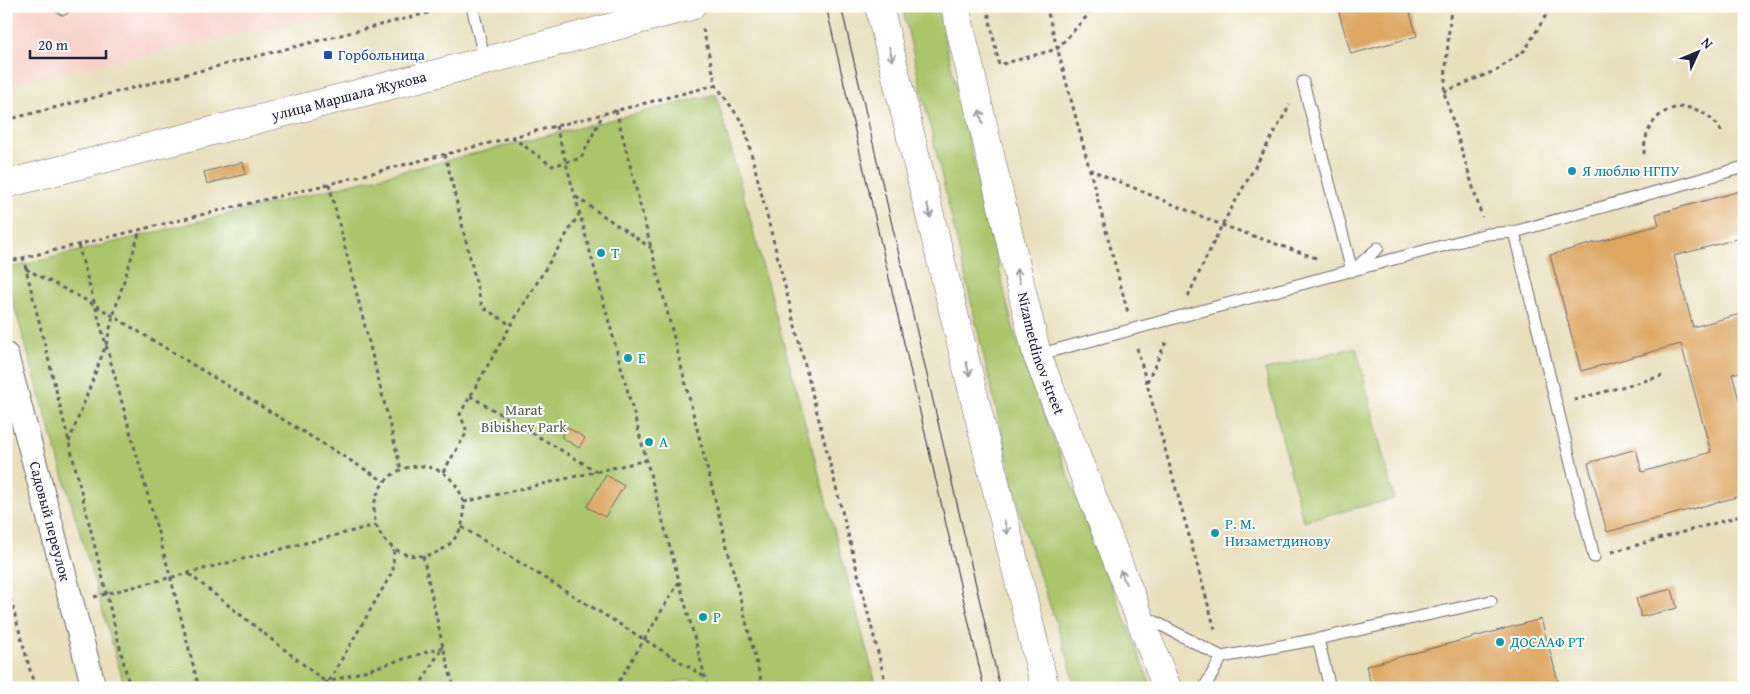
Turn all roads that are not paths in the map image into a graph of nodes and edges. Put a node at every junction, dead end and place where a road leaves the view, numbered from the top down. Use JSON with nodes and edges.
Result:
{"nodes":[{"id":1,"x":59,"y":6,"type":"edge"},
{"id":2,"x":64,"y":6,"type":"edge"},
{"id":3,"x":472,"y":6,"type":"edge"},
{"id":4,"x":879,"y":6,"type":"edge"},
{"id":5,"x":954,"y":6,"type":"edge"},
{"id":6,"x":696,"y":15,"type":"edge"},
{"id":7,"x":485,"y":61,"type":"junction"},
{"id":8,"x":1302,"y":82,"type":"road end"},
{"id":9,"x":1744,"y":167,"type":"edge"},
{"id":10,"x":6,"y":184,"type":"edge"},
{"id":11,"x":1514,"y":232,"type":"junction"},
{"id":12,"x":1378,"y":248,"type":"dead end"},
{"id":13,"x":1352,"y":271,"type":"junction"},
{"id":14,"x":6,"y":355,"type":"edge"},
{"id":15,"x":1037,"y":355,"type":"junction"},
{"id":16,"x":1594,"y":557,"type":"road end"},
{"id":17,"x":1491,"y":601,"type":"dead end"},
{"id":18,"x":1137,"y":612,"type":"junction"},
{"id":19,"x":1318,"y":639,"type":"junction"},
{"id":20,"x":1222,"y":657,"type":"junction"},
{"id":21,"x":94,"y":688,"type":"edge"},
{"id":22,"x":1045,"y":688,"type":"edge"},
{"id":23,"x":1167,"y":688,"type":"edge"},
{"id":24,"x":1204,"y":688,"type":"edge"},
{"id":25,"x":1330,"y":688,"type":"edge"}],
"edges":[{"from":1,"to":2,"type":"lane"},
{"from":3,"to":7,"type":"lane"},
{"from":4,"to":22,"type":"main road","one_way":true},
{"from":15,"to":5,"type":"main road","name":"Nizametdinov street","one_way":true},
{"from":6,"to":7,"type":"main road","name":"улица Маршала Жукова"},
{"from":7,"to":10,"type":"main road","name":"улица Маршала Жукова"},
{"from":8,"to":13,"type":"lane"},
{"from":9,"to":11,"type":"lane"},
{"from":11,"to":13,"type":"lane"},
{"from":11,"to":16,"type":"lane"},
{"from":12,"to":13,"type":"lane"},
{"from":13,"to":15,"type":"lane"},
{"from":14,"to":21,"type":"street","name":"Садовый переулок"},
{"from":18,"to":15,"type":"main road","name":"Nizametdinov street","one_way":true},
{"from":17,"to":19,"type":"lane"},
{"from":18,"to":20,"type":"lane"},
{"from":18,"to":23,"type":"main road","name":"Nizametdinov street"},
{"from":19,"to":20,"type":"lane"},
{"from":19,"to":25,"type":"lane"},
{"from":20,"to":24,"type":"lane"}]}
